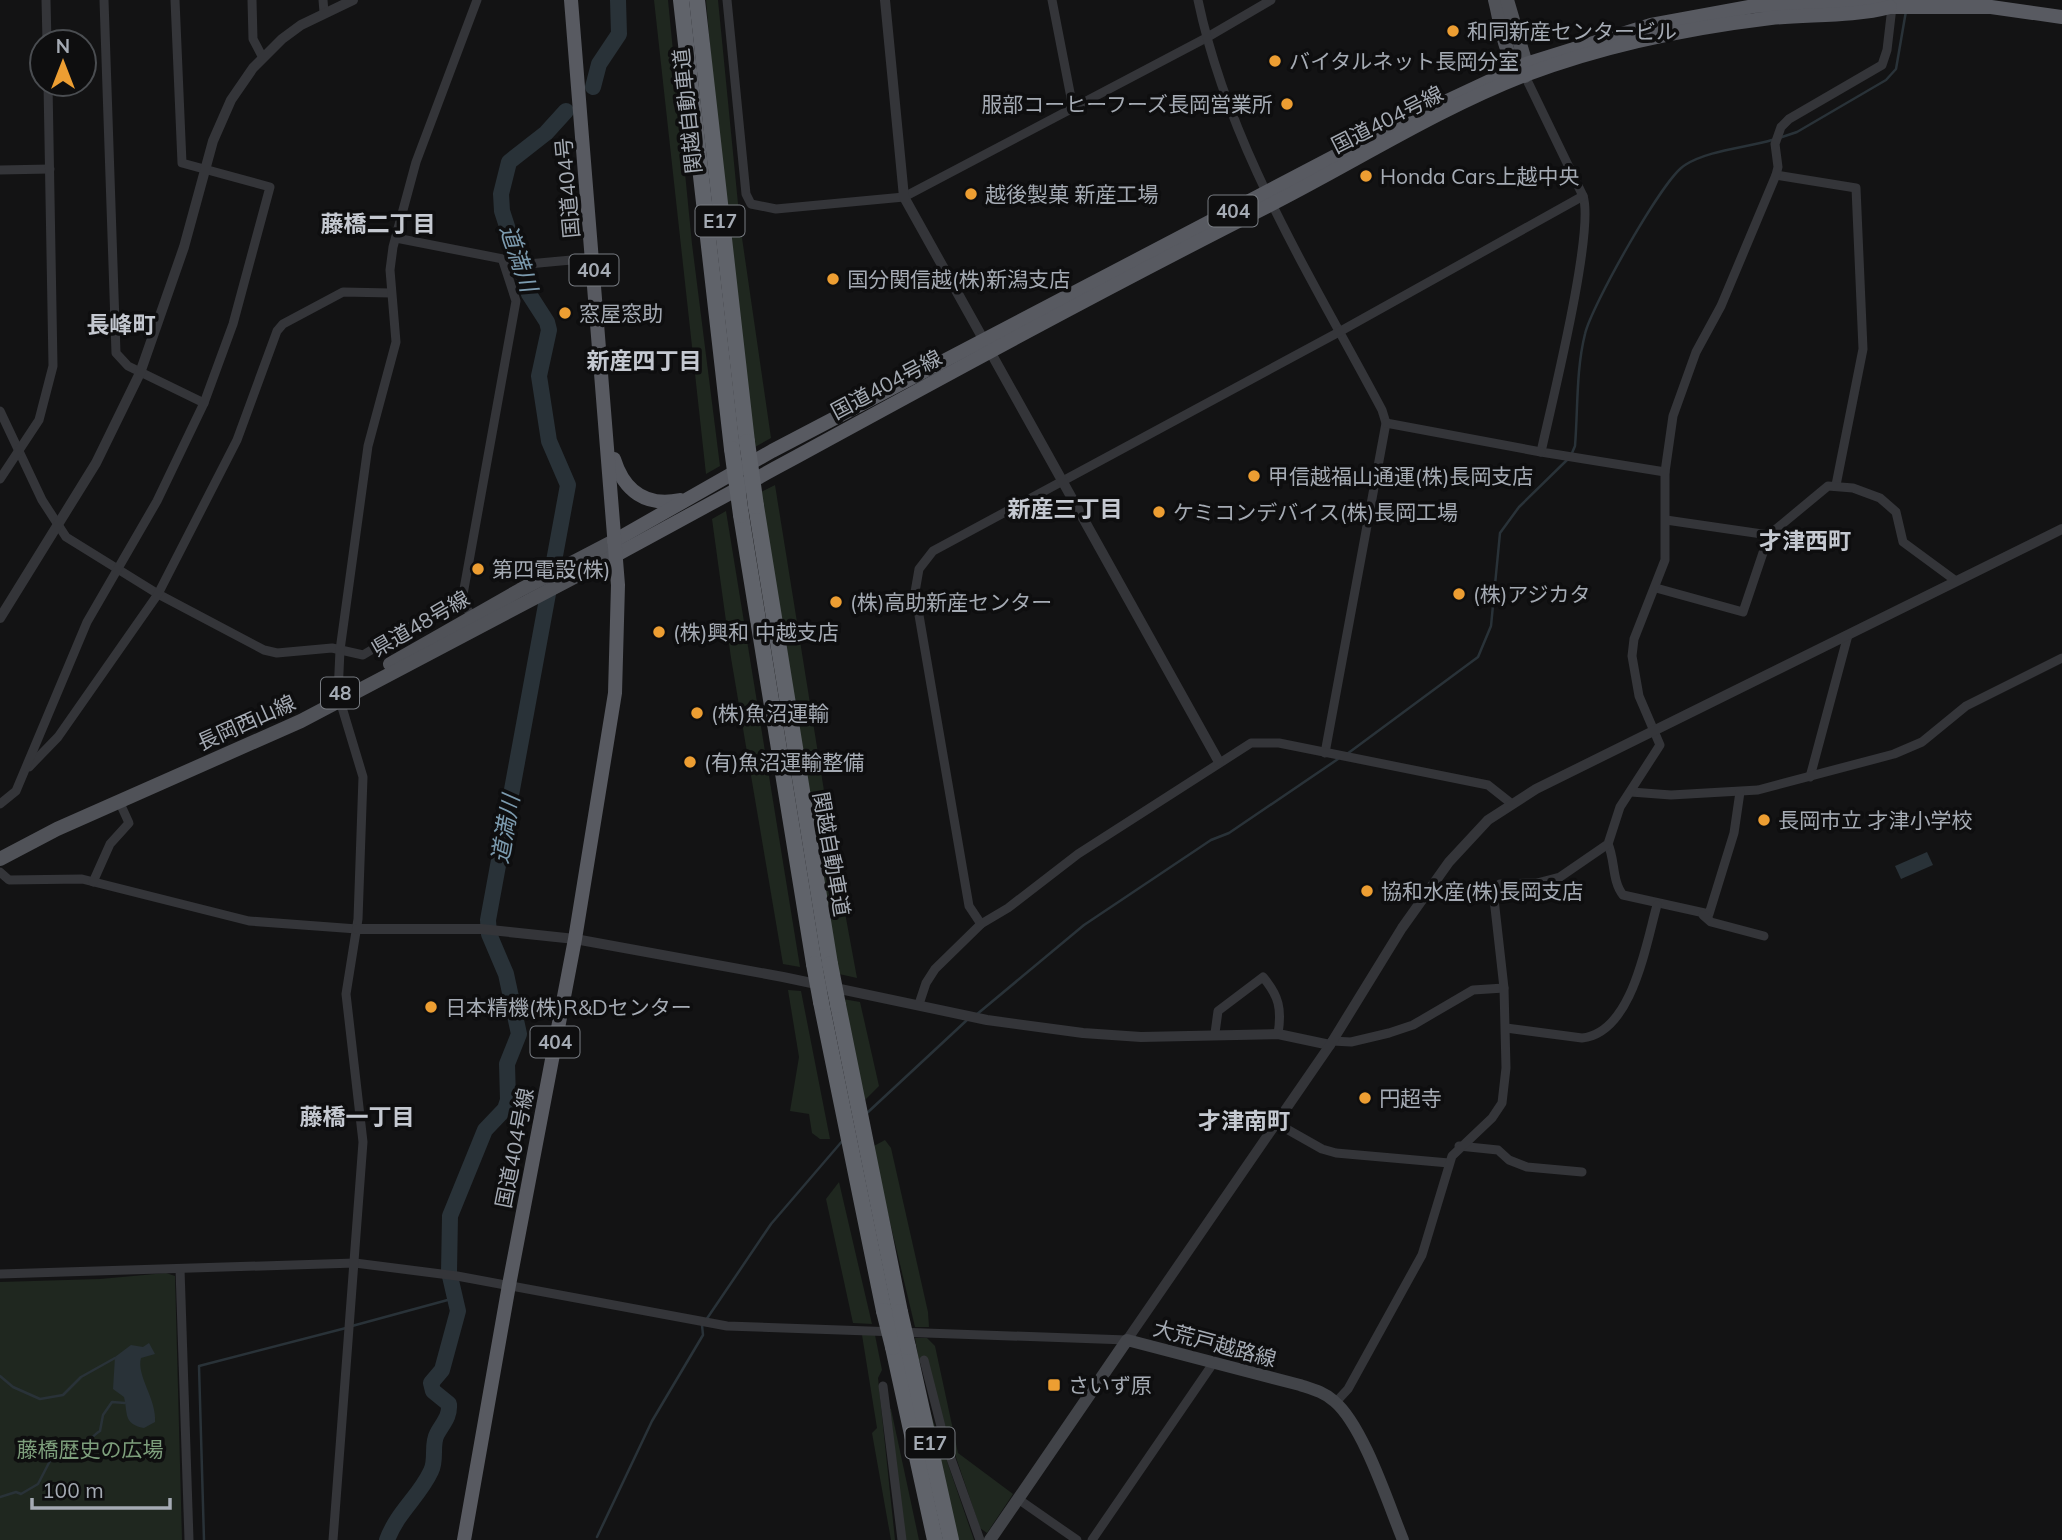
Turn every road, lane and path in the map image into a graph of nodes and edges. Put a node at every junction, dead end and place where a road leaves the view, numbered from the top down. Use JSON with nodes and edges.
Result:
{"nodes":[{"id":1,"x":46,"y":0,"type":"edge"},
{"id":2,"x":104,"y":0,"type":"edge"},
{"id":3,"x":175,"y":0,"type":"edge"},
{"id":4,"x":251,"y":0,"type":"edge"},
{"id":5,"x":323,"y":0,"type":"edge"},
{"id":6,"x":353,"y":0,"type":"edge"},
{"id":7,"x":477,"y":0,"type":"edge"},
{"id":8,"x":572,"y":0,"type":"edge"},
{"id":9,"x":681,"y":0,"type":"edge"},
{"id":10,"x":697,"y":0,"type":"edge"},
{"id":11,"x":727,"y":0,"type":"edge"},
{"id":12,"x":885,"y":0,"type":"edge"},
{"id":13,"x":1052,"y":0,"type":"edge"},
{"id":14,"x":1198,"y":0,"type":"edge"},
{"id":15,"x":1270,"y":0,"type":"edge"},
{"id":16,"x":1495,"y":0,"type":"edge"},
{"id":17,"x":1507,"y":0,"type":"edge"},
{"id":18,"x":1892,"y":3,"type":"edge"},
{"id":19,"x":324,"y":12,"type":"junction"},
{"id":20,"x":2062,"y":17,"type":"edge"},
{"id":21,"x":47,"y":28,"type":"edge"},
{"id":22,"x":1206,"y":37,"type":"junction"},
{"id":23,"x":263,"y":58,"type":"junction"},
{"id":24,"x":1522,"y":69,"type":"junction"},
{"id":25,"x":48,"y":98,"type":"edge"},
{"id":26,"x":1073,"y":108,"type":"junction"},
{"id":27,"x":50,"y":169,"type":"junction"},
{"id":28,"x":205,"y":169,"type":"junction"},
{"id":29,"x":0,"y":170,"type":"edge"},
{"id":30,"x":1776,"y":175,"type":"junction"},
{"id":31,"x":1583,"y":196,"type":"junction"},
{"id":32,"x":904,"y":197,"type":"junction"},
{"id":33,"x":1269,"y":199,"type":"junction"},
{"id":34,"x":396,"y":238,"type":"junction"},
{"id":35,"x":593,"y":258,"type":"junction"},
{"id":36,"x":503,"y":261,"type":"junction"},
{"id":37,"x":391,"y":293,"type":"junction"},
{"id":38,"x":1339,"y":332,"type":"junction"},
{"id":39,"x":989,"y":346,"type":"junction"},
{"id":40,"x":140,"y":373,"type":"junction"},
{"id":41,"x":204,"y":402,"type":"junction"},
{"id":42,"x":0,"y":411,"type":"edge"},
{"id":43,"x":1386,"y":423,"type":"junction"},
{"id":44,"x":607,"y":438,"type":"junction"},
{"id":45,"x":739,"y":445,"type":"junction"},
{"id":46,"x":20,"y":450,"type":"junction"},
{"id":47,"x":1541,"y":452,"type":"junction"},
{"id":48,"x":1665,"y":472,"type":"junction"},
{"id":49,"x":0,"y":479,"type":"edge"},
{"id":50,"x":1064,"y":482,"type":"junction"},
{"id":51,"x":1836,"y":485,"type":"junction"},
{"id":52,"x":692,"y":497,"type":"junction"},
{"id":53,"x":1666,"y":520,"type":"junction"},
{"id":54,"x":58,"y":527,"type":"junction"},
{"id":55,"x":2062,"y":529,"type":"edge"},
{"id":56,"x":1769,"y":535,"type":"junction"},
{"id":57,"x":615,"y":548,"type":"junction"},
{"id":58,"x":117,"y":569,"type":"junction"},
{"id":59,"x":1956,"y":581,"type":"junction"},
{"id":60,"x":1656,"y":588,"type":"junction"},
{"id":61,"x":158,"y":594,"type":"junction"},
{"id":62,"x":462,"y":600,"type":"junction"},
{"id":63,"x":472,"y":617,"type":"junction"},
{"id":64,"x":0,"y":618,"type":"edge"},
{"id":65,"x":1848,"y":635,"type":"junction"},
{"id":66,"x":340,"y":650,"type":"junction"},
{"id":67,"x":2062,"y":658,"type":"edge"},
{"id":68,"x":339,"y":698,"type":"junction"},
{"id":69,"x":1653,"y":732,"type":"junction"},
{"id":70,"x":1325,"y":753,"type":"junction"},
{"id":71,"x":1219,"y":762,"type":"junction"},
{"id":72,"x":28,"y":768,"type":"junction"},
{"id":73,"x":1810,"y":777,"type":"junction"},
{"id":74,"x":1631,"y":792,"type":"junction"},
{"id":75,"x":1740,"y":792,"type":"junction"},
{"id":76,"x":119,"y":801,"type":"junction"},
{"id":77,"x":0,"y":804,"type":"edge"},
{"id":78,"x":1512,"y":804,"type":"junction"},
{"id":79,"x":57,"y":830,"type":"junction"},
{"id":80,"x":1608,"y":844,"type":"junction"},
{"id":81,"x":0,"y":859,"type":"edge"},
{"id":82,"x":0,"y":872,"type":"edge"},
{"id":83,"x":93,"y":881,"type":"junction"},
{"id":84,"x":1657,"y":905,"type":"junction"},
{"id":85,"x":1703,"y":915,"type":"junction"},
{"id":86,"x":981,"y":923,"type":"junction"},
{"id":87,"x":357,"y":929,"type":"junction"},
{"id":88,"x":1764,"y":936,"type":"dead end"},
{"id":89,"x":575,"y":939,"type":"junction"},
{"id":90,"x":822,"y":964,"type":"junction"},
{"id":91,"x":1504,"y":988,"type":"junction"},
{"id":92,"x":919,"y":1004,"type":"junction"},
{"id":93,"x":1506,"y":1028,"type":"junction"},
{"id":94,"x":1215,"y":1033,"type":"junction"},
{"id":95,"x":1278,"y":1034,"type":"junction"},
{"id":96,"x":1331,"y":1043,"type":"junction"},
{"id":97,"x":1276,"y":1123,"type":"junction"},
{"id":98,"x":1459,"y":1146,"type":"junction"},
{"id":99,"x":1449,"y":1163,"type":"junction"},
{"id":100,"x":1582,"y":1172,"type":"dead end"},
{"id":101,"x":355,"y":1263,"type":"junction"},
{"id":102,"x":180,"y":1269,"type":"junction"},
{"id":103,"x":0,"y":1273,"type":"edge"},
{"id":104,"x":509,"y":1285,"type":"junction"},
{"id":105,"x":892,"y":1311,"type":"junction"},
{"id":106,"x":1127,"y":1340,"type":"junction"},
{"id":107,"x":900,"y":1347,"type":"junction"},
{"id":108,"x":924,"y":1360,"type":"dead end"},
{"id":109,"x":1214,"y":1362,"type":"junction"},
{"id":110,"x":883,"y":1386,"type":"dead end"},
{"id":111,"x":1336,"y":1402,"type":"junction"},
{"id":112,"x":1017,"y":1499,"type":"junction"},
{"id":113,"x":189,"y":1540,"type":"edge"},
{"id":114,"x":333,"y":1540,"type":"edge"},
{"id":115,"x":464,"y":1540,"type":"edge"},
{"id":116,"x":902,"y":1540,"type":"edge"},
{"id":117,"x":935,"y":1540,"type":"edge"},
{"id":118,"x":951,"y":1540,"type":"edge"},
{"id":119,"x":980,"y":1540,"type":"edge"},
{"id":120,"x":990,"y":1540,"type":"edge"},
{"id":121,"x":1077,"y":1540,"type":"edge"},
{"id":122,"x":1091,"y":1540,"type":"edge"},
{"id":123,"x":1403,"y":1540,"type":"edge"}],
"edges":[{"from":1,"to":21,"type":"street"},
{"from":2,"to":40,"type":"street"},
{"from":3,"to":28,"type":"street"},
{"from":4,"to":23,"type":"street"},
{"from":5,"to":19,"type":"street"},
{"from":6,"to":19,"type":"street"},
{"from":7,"to":34,"type":"street"},
{"from":8,"to":35,"type":"highway","name":"国道404号","number":"404"},
{"from":9,"to":45,"type":"highway","name":"関越自動車道","number":"E17"},
{"from":10,"to":45,"type":"highway","name":"関越自動車道","number":"E17"},
{"from":11,"to":32,"type":"street"},
{"from":12,"to":32,"type":"street"},
{"from":13,"to":26,"type":"street"},
{"from":14,"to":22,"type":"street"},
{"from":15,"to":22,"type":"street"},
{"from":16,"to":24,"type":"main road"},
{"from":17,"to":24,"type":"main road"},
{"from":18,"to":20,"type":"highway","number":"404"},
{"from":18,"to":24,"type":"highway","name":"国道404号線","number":"404"},
{"from":18,"to":30,"type":"street"},
{"from":19,"to":23,"type":"street"},
{"from":22,"to":26,"type":"street"},
{"from":22,"to":33,"type":"street"},
{"from":23,"to":28,"type":"street"},
{"from":24,"to":31,"type":"street"},
{"from":24,"to":33,"type":"highway","name":"国道404号線","number":"404"},
{"from":25,"to":27,"type":"street"},
{"from":26,"to":32,"type":"street"},
{"from":27,"to":29,"type":"street"},
{"from":27,"to":46,"type":"street"},
{"from":28,"to":40,"type":"street"},
{"from":28,"to":41,"type":"street"},
{"from":30,"to":48,"type":"street"},
{"from":30,"to":51,"type":"street"},
{"from":31,"to":38,"type":"street"},
{"from":31,"to":47,"type":"street"},
{"from":32,"to":39,"type":"street"},
{"from":33,"to":38,"type":"street"},
{"from":33,"to":39,"type":"highway","name":"国道404号線","number":"404"},
{"from":34,"to":36,"type":"street"},
{"from":34,"to":37,"type":"street"},
{"from":35,"to":36,"type":"street"},
{"from":35,"to":44,"type":"highway","name":"国道404号","number":"404"},
{"from":36,"to":62,"type":"street"},
{"from":37,"to":61,"type":"street"},
{"from":37,"to":66,"type":"street"},
{"from":38,"to":43,"type":"street"},
{"from":38,"to":50,"type":"street"},
{"from":39,"to":50,"type":"street"},
{"from":39,"to":52,"type":"highway","name":"国道404号線","number":"404"},
{"from":39,"to":57,"type":"highway","name":"国道404号線","number":"404"},
{"from":40,"to":41,"type":"street"},
{"from":40,"to":54,"type":"street"},
{"from":41,"to":58,"type":"street"},
{"from":42,"to":46,"type":"street"},
{"from":43,"to":47,"type":"street"},
{"from":43,"to":70,"type":"street"},
{"from":44,"to":52,"type":"highway"},
{"from":44,"to":57,"type":"highway","name":"国道404号","number":"404"},
{"from":45,"to":90,"type":"highway","name":"関越自動車道","number":"E17","bridge":true},
{"from":45,"to":90,"type":"highway","name":"関越自動車道","number":"E17","bridge":true},
{"from":46,"to":49,"type":"street"},
{"from":46,"to":54,"type":"street"},
{"from":47,"to":48,"type":"street"},
{"from":48,"to":53,"type":"street"},
{"from":50,"to":71,"type":"street"},
{"from":50,"to":86,"type":"street"},
{"from":51,"to":56,"type":"street"},
{"from":51,"to":59,"type":"street"},
{"from":52,"to":57,"type":"highway","name":"国道404号線","number":"404"},
{"from":53,"to":56,"type":"street"},
{"from":53,"to":60,"type":"street"},
{"from":54,"to":58,"type":"street"},
{"from":54,"to":64,"type":"street"},
{"from":55,"to":59,"type":"street"},
{"from":56,"to":60,"type":"street"},
{"from":57,"to":63,"type":"main road","name":"県道48号線","number":"48"},
{"from":57,"to":68,"type":"main road","name":"長岡西山線","number":"48"},
{"from":57,"to":89,"type":"highway","name":"国道404号線","number":"404"},
{"from":58,"to":61,"type":"street"},
{"from":58,"to":72,"type":"street"},
{"from":59,"to":65,"type":"street"},
{"from":60,"to":69,"type":"street"},
{"from":61,"to":66,"type":"street"},
{"from":61,"to":72,"type":"street"},
{"from":62,"to":63,"type":"street"},
{"from":62,"to":66,"type":"street"},
{"from":63,"to":68,"type":"main road","name":"県道48号線","number":"48"},
{"from":65,"to":69,"type":"street"},
{"from":65,"to":73,"type":"street"},
{"from":66,"to":68,"type":"street"},
{"from":67,"to":73,"type":"street"},
{"from":68,"to":76,"type":"main road","name":"長岡西山線","number":"48"},
{"from":68,"to":79,"type":"main road","name":"県道48号線","number":"48"},
{"from":68,"to":87,"type":"street"},
{"from":69,"to":74,"type":"street"},
{"from":69,"to":78,"type":"street"},
{"from":70,"to":71,"type":"street"},
{"from":70,"to":78,"type":"street"},
{"from":71,"to":86,"type":"street"},
{"from":72,"to":77,"type":"street"},
{"from":73,"to":75,"type":"street"},
{"from":74,"to":75,"type":"street"},
{"from":74,"to":80,"type":"street"},
{"from":75,"to":85,"type":"street"},
{"from":76,"to":79,"type":"main road","name":"長岡西山線","number":"48"},
{"from":76,"to":83,"type":"street"},
{"from":78,"to":96,"type":"street"},
{"from":79,"to":81,"type":"main road","name":"長岡西山線","number":"48"},
{"from":80,"to":84,"type":"street"},
{"from":80,"to":91,"type":"street"},
{"from":82,"to":83,"type":"street"},
{"from":83,"to":87,"type":"street"},
{"from":84,"to":85,"type":"street"},
{"from":84,"to":93,"type":"street"},
{"from":85,"to":88,"type":"street"},
{"from":86,"to":92,"type":"street"},
{"from":87,"to":89,"type":"street"},
{"from":87,"to":101,"type":"street"},
{"from":89,"to":92,"type":"street"},
{"from":89,"to":104,"type":"highway","name":"国道404号線","number":"404"},
{"from":90,"to":105,"type":"highway","name":"関越自動車道","number":"E17","bridge":true},
{"from":90,"to":105,"type":"highway","name":"関越自動車道","number":"E17","bridge":true},
{"from":91,"to":93,"type":"street"},
{"from":91,"to":96,"type":"street"},
{"from":92,"to":94,"type":"street"},
{"from":93,"to":98,"type":"street"},
{"from":94,"to":95,"type":"street"},
{"from":94,"to":95,"type":"street"},
{"from":95,"to":96,"type":"street"},
{"from":96,"to":97,"type":"street"},
{"from":97,"to":99,"type":"street"},
{"from":97,"to":106,"type":"street"},
{"from":98,"to":99,"type":"street"},
{"from":98,"to":100,"type":"street"},
{"from":99,"to":111,"type":"street"},
{"from":101,"to":102,"type":"street"},
{"from":101,"to":104,"type":"street"},
{"from":101,"to":114,"type":"street"},
{"from":102,"to":103,"type":"street"},
{"from":102,"to":113,"type":"street"},
{"from":104,"to":106,"type":"street"},
{"from":104,"to":115,"type":"highway","name":"国道404号線","number":"404"},
{"from":105,"to":107,"type":"highway","name":"関越自動車道","number":"E17","bridge":true},
{"from":106,"to":109,"type":"main road","name":"大荒戸越路線"},
{"from":106,"to":112,"type":"main road","name":"大荒戸越路線"},
{"from":107,"to":117,"type":"highway","name":"関越自動車道","number":"E17"},
{"from":107,"to":118,"type":"highway","name":"関越自動車道","number":"E17"},
{"from":108,"to":119,"type":"street"},
{"from":109,"to":111,"type":"main road","name":"大荒戸越路線"},
{"from":109,"to":122,"type":"street"},
{"from":110,"to":116,"type":"street"},
{"from":111,"to":123,"type":"main road","name":"大荒戸越路線"},
{"from":112,"to":120,"type":"main road","name":"大荒戸越路線"},
{"from":112,"to":121,"type":"street"}]}
